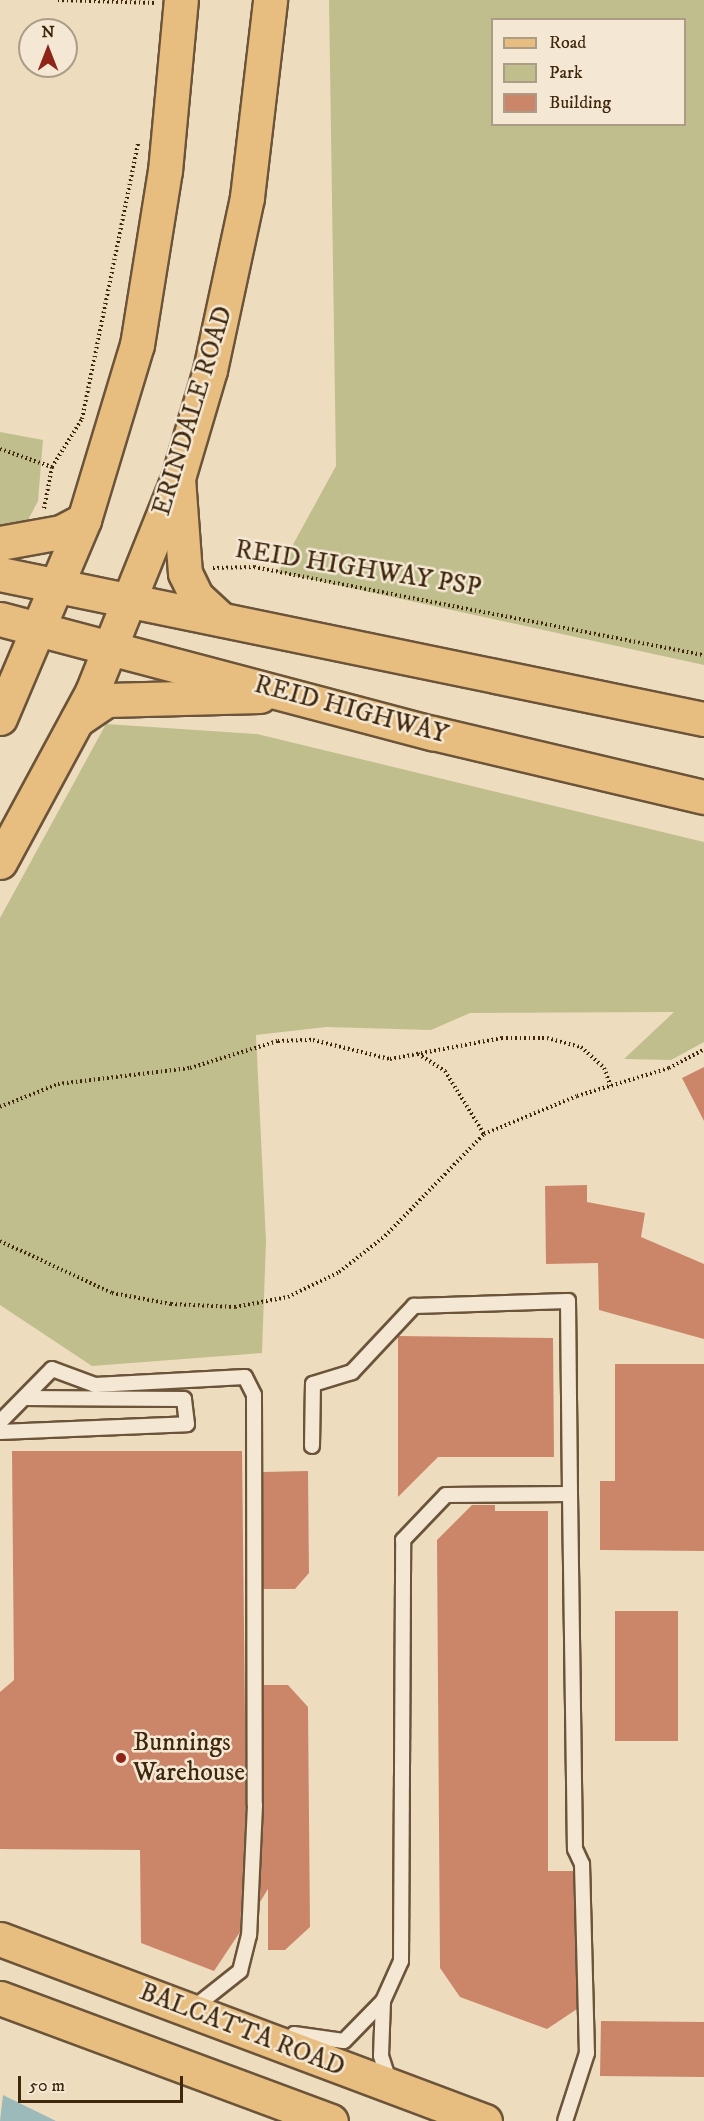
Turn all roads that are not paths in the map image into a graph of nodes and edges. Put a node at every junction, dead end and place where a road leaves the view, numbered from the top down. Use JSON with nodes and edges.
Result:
{"nodes":[{"id":1,"x":270,"y":0,"type":"edge"},
{"id":2,"x":169,"y":6,"type":"edge"},
{"id":3,"x":178,"y":478,"type":"junction"},
{"id":4,"x":84,"y":520,"type":"junction"},
{"id":5,"x":0,"y":543,"type":"edge"},
{"id":6,"x":0,"y":574,"type":"edge"},
{"id":7,"x":58,"y":587,"type":"junction"},
{"id":8,"x":128,"y":601,"type":"junction"},
{"id":9,"x":0,"y":618,"type":"edge"},
{"id":10,"x":221,"y":619,"type":"junction"},
{"id":11,"x":41,"y":628,"type":"junction"},
{"id":12,"x":111,"y":645,"type":"junction"},
{"id":13,"x":303,"y":695,"type":"junction"},
{"id":14,"x":0,"y":718,"type":"edge"},
{"id":15,"x":704,"y":719,"type":"edge"},
{"id":16,"x":77,"y":720,"type":"junction"},
{"id":17,"x":704,"y":796,"type":"edge"},
{"id":18,"x":0,"y":862,"type":"edge"},
{"id":19,"x":24,"y":1398,"type":"junction"},
{"id":20,"x":0,"y":1422,"type":"edge"},
{"id":21,"x":0,"y":1432,"type":"edge"},
{"id":22,"x":312,"y":1446,"type":"dead end"},
{"id":23,"x":570,"y":1494,"type":"junction"},
{"id":24,"x":0,"y":1939,"type":"edge"},
{"id":25,"x":0,"y":1998,"type":"edge"},
{"id":26,"x":383,"y":2001,"type":"junction"},
{"id":27,"x":190,"y":2010,"type":"junction"},
{"id":28,"x":393,"y":2087,"type":"junction"},
{"id":29,"x":330,"y":2121,"type":"edge"},
{"id":30,"x":484,"y":2121,"type":"edge"},
{"id":31,"x":565,"y":2121,"type":"edge"}],
"edges":[{"from":1,"to":3,"type":"main road","name":"ERINDALE ROAD"},
{"from":2,"to":4,"type":"main road"},
{"from":3,"to":8,"type":"main road","name":"ERINDALE ROAD"},
{"from":3,"to":10,"type":"main road"},
{"from":4,"to":5,"type":"main road"},
{"from":4,"to":7,"type":"main road"},
{"from":6,"to":7,"type":"main road"},
{"from":7,"to":8,"type":"main road"},
{"from":7,"to":11,"type":"main road"},
{"from":8,"to":10,"type":"main road"},
{"from":8,"to":12,"type":"main road","name":"ERINDALE ROAD"},
{"from":9,"to":11,"type":"main road","name":"REID HIGHWAY"},
{"from":10,"to":15,"type":"main road"},
{"from":11,"to":12,"type":"main road","name":"REID HIGHWAY"},
{"from":11,"to":14,"type":"main road"},
{"from":12,"to":13,"type":"main road","name":"REID HIGHWAY"},
{"from":12,"to":16,"type":"main road","name":"ERINDALE ROAD"},
{"from":13,"to":16,"type":"main road"},
{"from":13,"to":17,"type":"main road","name":"REID HIGHWAY"},
{"from":16,"to":18,"type":"main road","name":"ERINDALE ROAD"},
{"from":19,"to":20,"type":"lane"},
{"from":19,"to":21,"type":"lane"},
{"from":19,"to":27,"type":"lane"},
{"from":22,"to":23,"type":"lane"},
{"from":23,"to":26,"type":"lane"},
{"from":23,"to":31,"type":"lane"},
{"from":24,"to":27,"type":"main road","name":"BALCATTA ROAD"},
{"from":25,"to":29,"type":"main road","name":"BALCATTA ROAD"},
{"from":26,"to":27,"type":"lane"},
{"from":26,"to":28,"type":"lane"},
{"from":27,"to":28,"type":"main road","name":"BALCATTA ROAD"},
{"from":28,"to":30,"type":"main road","name":"BALCATTA ROAD"}]}
